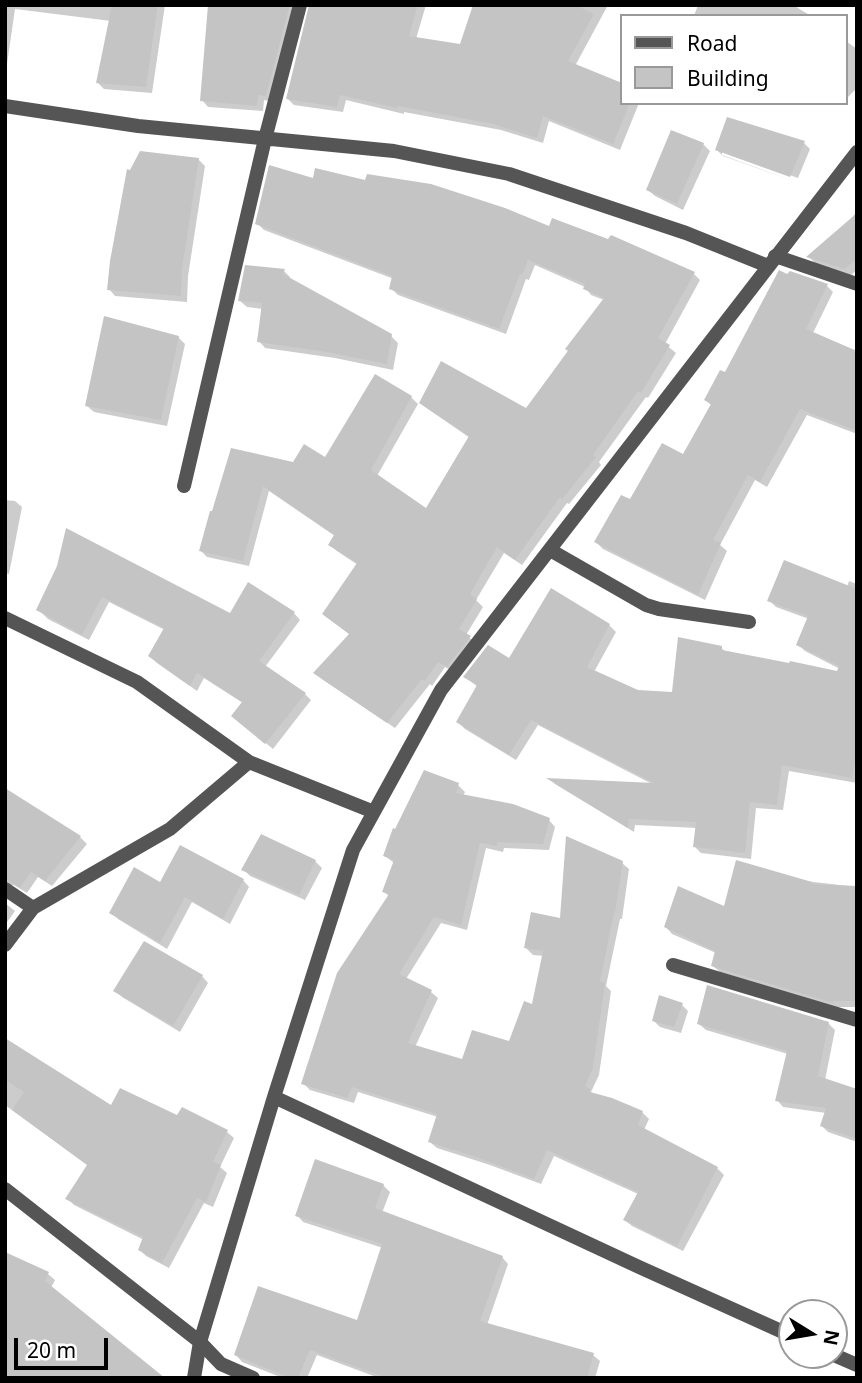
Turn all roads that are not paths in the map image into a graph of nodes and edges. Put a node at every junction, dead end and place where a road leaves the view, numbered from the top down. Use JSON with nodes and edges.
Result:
{"nodes":[{"id":1,"x":300,"y":5,"type":"edge"},
{"id":2,"x":5,"y":106,"type":"edge"},
{"id":3,"x":265,"y":139,"type":"junction"},
{"id":4,"x":857,"y":152,"type":"edge"},
{"id":5,"x":772,"y":261,"type":"junction"},
{"id":6,"x":857,"y":284,"type":"edge"},
{"id":7,"x":184,"y":486,"type":"dead end"},
{"id":8,"x":550,"y":550,"type":"junction"},
{"id":9,"x":5,"y":618,"type":"edge"},
{"id":10,"x":749,"y":622,"type":"dead end"},
{"id":11,"x":249,"y":762,"type":"junction"},
{"id":12,"x":374,"y":812,"type":"junction"},
{"id":13,"x":5,"y":889,"type":"edge"},
{"id":14,"x":33,"y":908,"type":"junction"},
{"id":15,"x":5,"y":945,"type":"edge"},
{"id":16,"x":673,"y":965,"type":"dead end"},
{"id":17,"x":857,"y":1020,"type":"edge"},
{"id":18,"x":274,"y":1097,"type":"junction"},
{"id":19,"x":5,"y":1189,"type":"edge"},
{"id":20,"x":778,"y":1330,"type":"edge"},
{"id":21,"x":200,"y":1342,"type":"junction"},
{"id":22,"x":194,"y":1378,"type":"edge"},
{"id":23,"x":253,"y":1378,"type":"edge"}],
"edges":[{"from":1,"to":3,"type":"street"},
{"from":2,"to":3,"type":"street"},
{"from":3,"to":5,"type":"street"},
{"from":3,"to":7,"type":"street"},
{"from":4,"to":5,"type":"street"},
{"from":5,"to":6,"type":"street"},
{"from":5,"to":8,"type":"street"},
{"from":8,"to":10,"type":"street"},
{"from":8,"to":12,"type":"street"},
{"from":9,"to":11,"type":"street"},
{"from":11,"to":12,"type":"street"},
{"from":11,"to":14,"type":"street"},
{"from":12,"to":18,"type":"street"},
{"from":13,"to":14,"type":"street"},
{"from":14,"to":15,"type":"street"},
{"from":16,"to":17,"type":"street"},
{"from":18,"to":20,"type":"street"},
{"from":18,"to":21,"type":"street"},
{"from":19,"to":21,"type":"street"},
{"from":21,"to":22,"type":"street"},
{"from":21,"to":23,"type":"street"}]}
